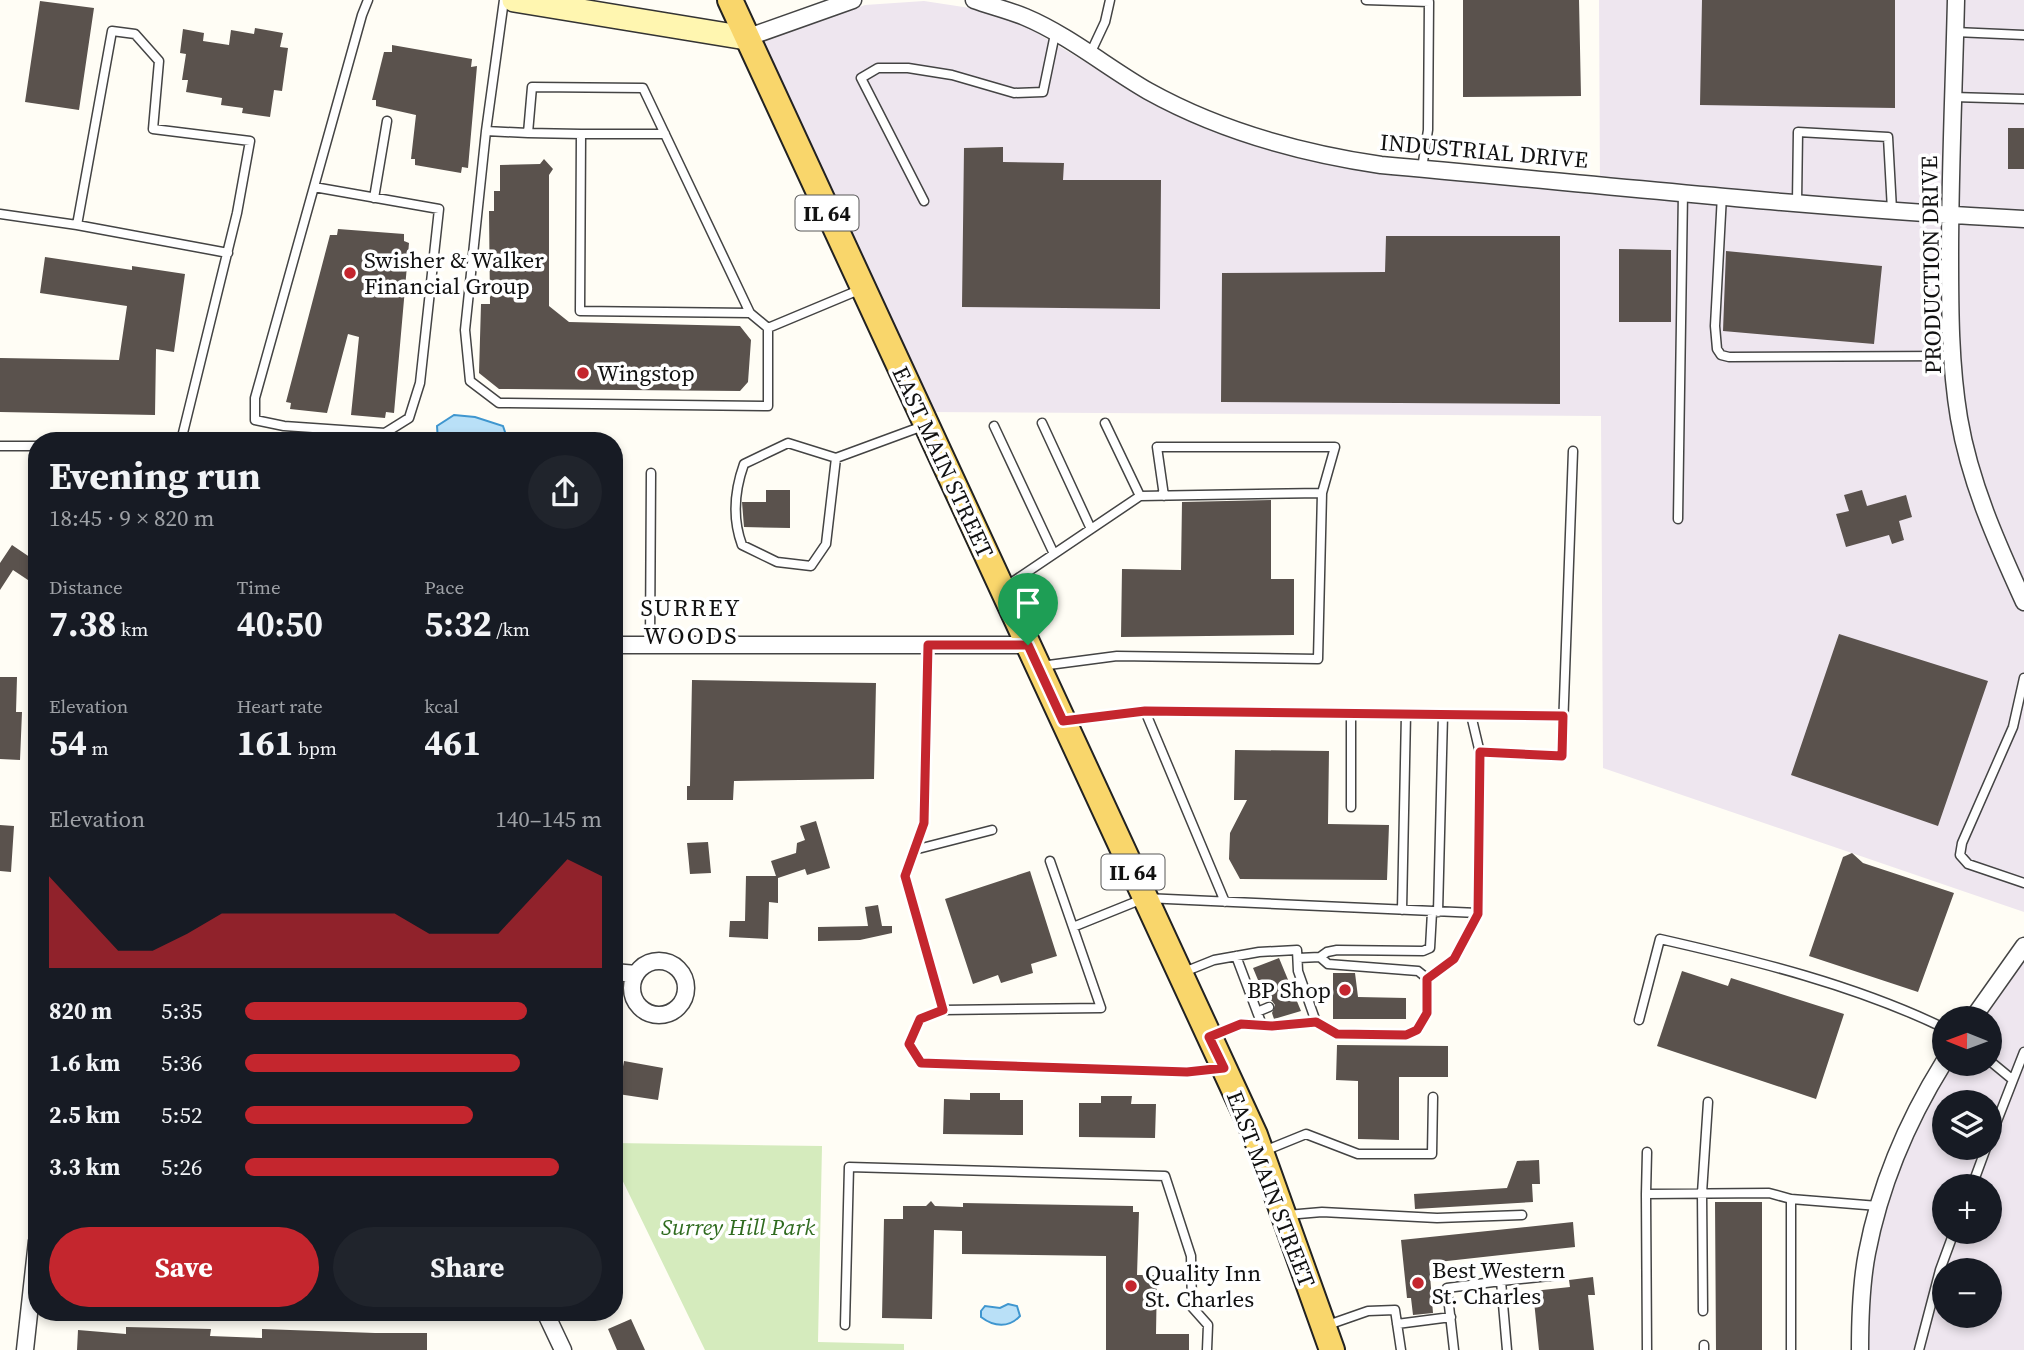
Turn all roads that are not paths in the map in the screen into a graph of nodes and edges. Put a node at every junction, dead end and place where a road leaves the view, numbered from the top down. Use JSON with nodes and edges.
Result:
{"nodes":[{"id":1,"x":368,"y":0,"type":"edge"},
{"id":2,"x":504,"y":0,"type":"edge"},
{"id":3,"x":730,"y":0,"type":"edge"},
{"id":4,"x":853,"y":0,"type":"edge"},
{"id":5,"x":974,"y":0,"type":"edge"},
{"id":6,"x":1110,"y":0,"type":"edge"},
{"id":7,"x":1366,"y":0,"type":"edge"},
{"id":8,"x":1956,"y":0,"type":"edge"},
{"id":9,"x":529,"y":1,"type":"edge"},
{"id":10,"x":993,"y":3,"type":"edge"},
{"id":11,"x":825,"y":5,"type":"edge"},
{"id":12,"x":1955,"y":32,"type":"junction"},
{"id":13,"x":1055,"y":34,"type":"junction"},
{"id":14,"x":2024,"y":35,"type":"edge"},
{"id":15,"x":746,"y":38,"type":"junction"},
{"id":16,"x":1090,"y":54,"type":"junction"},
{"id":17,"x":1953,"y":97,"type":"junction"},
{"id":18,"x":2024,"y":99,"type":"edge"},
{"id":19,"x":387,"y":121,"type":"dead end"},
{"id":20,"x":486,"y":131,"type":"junction"},
{"id":21,"x":528,"y":133,"type":"junction"},
{"id":22,"x":581,"y":134,"type":"junction"},
{"id":23,"x":665,"y":134,"type":"junction"},
{"id":24,"x":1422,"y":168,"type":"junction"},
{"id":25,"x":314,"y":187,"type":"junction"},
{"id":26,"x":1683,"y":192,"type":"junction"},
{"id":27,"x":1722,"y":195,"type":"junction"},
{"id":28,"x":374,"y":198,"type":"junction"},
{"id":29,"x":924,"y":201,"type":"dead end"},
{"id":30,"x":1797,"y":202,"type":"junction"},
{"id":31,"x":1892,"y":210,"type":"junction"},
{"id":32,"x":0,"y":214,"type":"edge"},
{"id":33,"x":1950,"y":215,"type":"junction"},
{"id":34,"x":2024,"y":219,"type":"edge"},
{"id":35,"x":77,"y":225,"type":"junction"},
{"id":36,"x":228,"y":253,"type":"junction"},
{"id":37,"x":862,"y":289,"type":"junction"},
{"id":38,"x":750,"y":313,"type":"junction"},
{"id":39,"x":768,"y":328,"type":"junction"},
{"id":40,"x":1952,"y":356,"type":"junction"},
{"id":41,"x":1105,"y":422,"type":"dead end"},
{"id":42,"x":1042,"y":423,"type":"dead end"},
{"id":43,"x":925,"y":425,"type":"junction"},
{"id":44,"x":994,"y":426,"type":"dead end"},
{"id":45,"x":183,"y":432,"type":"edge"},
{"id":46,"x":371,"y":432,"type":"edge"},
{"id":47,"x":387,"y":432,"type":"edge"},
{"id":48,"x":0,"y":446,"type":"edge"},
{"id":49,"x":28,"y":446,"type":"edge"},
{"id":50,"x":1573,"y":451,"type":"dead end"},
{"id":51,"x":836,"y":458,"type":"junction"},
{"id":52,"x":650,"y":473,"type":"dead end"},
{"id":53,"x":1322,"y":493,"type":"junction"},
{"id":54,"x":1140,"y":496,"type":"junction"},
{"id":55,"x":1164,"y":496,"type":"junction"},
{"id":56,"x":1678,"y":519,"type":"dead end"},
{"id":57,"x":1091,"y":529,"type":"junction"},
{"id":58,"x":1054,"y":554,"type":"junction"},
{"id":59,"x":1002,"y":589,"type":"junction"},
{"id":60,"x":2024,"y":602,"type":"edge"},
{"id":61,"x":623,"y":645,"type":"edge"},
{"id":62,"x":650,"y":645,"type":"junction"},
{"id":63,"x":928,"y":645,"type":"junction"},
{"id":64,"x":1033,"y":656,"type":"junction"},
{"id":65,"x":2024,"y":678,"type":"edge"},
{"id":66,"x":1145,"y":711,"type":"junction"},
{"id":67,"x":1351,"y":713,"type":"junction"},
{"id":68,"x":1406,"y":714,"type":"junction"},
{"id":69,"x":1443,"y":715,"type":"junction"},
{"id":70,"x":1471,"y":715,"type":"junction"},
{"id":71,"x":1563,"y":716,"type":"junction"},
{"id":72,"x":1063,"y":721,"type":"junction"},
{"id":73,"x":1480,"y":752,"type":"junction"},
{"id":74,"x":1351,"y":807,"type":"dead end"},
{"id":75,"x":992,"y":830,"type":"dead end"},
{"id":76,"x":914,"y":850,"type":"junction"},
{"id":77,"x":1050,"y":862,"type":"dead end"},
{"id":78,"x":2024,"y":883,"type":"edge"},
{"id":79,"x":1145,"y":898,"type":"junction"},
{"id":80,"x":1225,"y":902,"type":"junction"},
{"id":81,"x":1402,"y":910,"type":"junction"},
{"id":82,"x":1435,"y":912,"type":"junction"},
{"id":83,"x":1478,"y":914,"type":"junction"},
{"id":84,"x":1073,"y":927,"type":"junction"},
{"id":85,"x":2024,"y":946,"type":"edge"},
{"id":86,"x":1236,"y":956,"type":"junction"},
{"id":87,"x":1320,"y":957,"type":"junction"},
{"id":88,"x":1298,"y":958,"type":"junction"},
{"id":89,"x":1298,"y":971,"type":"junction"},
{"id":90,"x":623,"y":973,"type":"edge"},
{"id":91,"x":636,"y":974,"type":"dead end"},
{"id":92,"x":1180,"y":974,"type":"junction"},
{"id":93,"x":1287,"y":976,"type":"dead end"},
{"id":94,"x":1427,"y":979,"type":"junction"},
{"id":95,"x":1261,"y":986,"type":"dead end"},
{"id":96,"x":1249,"y":991,"type":"junction"},
{"id":97,"x":1306,"y":992,"type":"junction"},
{"id":98,"x":1295,"y":996,"type":"dead end"},
{"id":99,"x":1982,"y":1006,"type":"edge"},
{"id":100,"x":1269,"y":1007,"type":"dead end"},
{"id":101,"x":943,"y":1010,"type":"junction"},
{"id":102,"x":1257,"y":1012,"type":"junction"},
{"id":103,"x":1639,"y":1020,"type":"dead end"},
{"id":104,"x":1316,"y":1022,"type":"junction"},
{"id":105,"x":1932,"y":1022,"type":"edge"},
{"id":106,"x":1262,"y":1025,"type":"junction"},
{"id":107,"x":1209,"y":1037,"type":"junction"},
{"id":108,"x":2024,"y":1052,"type":"edge"},
{"id":109,"x":1224,"y":1068,"type":"junction"},
{"id":110,"x":2002,"y":1071,"type":"edge"},
{"id":111,"x":1935,"y":1076,"type":"edge"},
{"id":112,"x":2012,"y":1080,"type":"junction"},
{"id":113,"x":1433,"y":1097,"type":"dead end"},
{"id":114,"x":1708,"y":1102,"type":"dead end"},
{"id":115,"x":2002,"y":1107,"type":"edge"},
{"id":116,"x":1647,"y":1152,"type":"dead end"},
{"id":117,"x":1261,"y":1153,"type":"junction"},
{"id":118,"x":1702,"y":1193,"type":"junction"},
{"id":119,"x":1646,"y":1194,"type":"junction"},
{"id":120,"x":1791,"y":1199,"type":"junction"},
{"id":121,"x":1880,"y":1206,"type":"junction"},
{"id":122,"x":1522,"y":1215,"type":"dead end"},
{"id":123,"x":1284,"y":1216,"type":"junction"},
{"id":124,"x":1950,"y":1244,"type":"edge"},
{"id":125,"x":1559,"y":1275,"type":"dead end"},
{"id":126,"x":1501,"y":1281,"type":"junction"},
{"id":127,"x":1703,"y":1311,"type":"dead end"},
{"id":128,"x":1451,"y":1317,"type":"junction"},
{"id":129,"x":29,"y":1321,"type":"edge"},
{"id":130,"x":549,"y":1321,"type":"edge"},
{"id":131,"x":1397,"y":1324,"type":"junction"},
{"id":132,"x":845,"y":1325,"type":"dead end"},
{"id":133,"x":1324,"y":1326,"type":"junction"},
{"id":134,"x":25,"y":1350,"type":"edge"},
{"id":135,"x":563,"y":1350,"type":"edge"},
{"id":136,"x":1207,"y":1350,"type":"edge"},
{"id":137,"x":1332,"y":1350,"type":"edge"},
{"id":138,"x":1401,"y":1350,"type":"edge"},
{"id":139,"x":1454,"y":1350,"type":"edge"},
{"id":140,"x":1507,"y":1350,"type":"edge"},
{"id":141,"x":1647,"y":1350,"type":"edge"},
{"id":142,"x":1791,"y":1350,"type":"edge"},
{"id":143,"x":1860,"y":1350,"type":"edge"},
{"id":144,"x":1919,"y":1350,"type":"edge"}],
"edges":[{"from":1,"to":25,"type":"lane"},
{"from":2,"to":20,"type":"lane"},
{"from":3,"to":15,"type":"main road","name":"EAST MAIN STREET","number":"IL 64"},
{"from":4,"to":11,"type":"street"},
{"from":5,"to":10,"type":"street","name":"INDUSTRIAL DRIVE"},
{"from":6,"to":16,"type":"lane"},
{"from":7,"to":24,"type":"lane"},
{"from":8,"to":12,"type":"street","name":"PRODUCTION DRIVE"},
{"from":9,"to":15,"type":"street"},
{"from":10,"to":13,"type":"street","name":"INDUSTRIAL DRIVE"},
{"from":11,"to":15,"type":"street"},
{"from":12,"to":14,"type":"lane"},
{"from":12,"to":17,"type":"street","name":"PRODUCTION DRIVE"},
{"from":13,"to":16,"type":"street","name":"INDUSTRIAL DRIVE"},
{"from":13,"to":29,"type":"lane"},
{"from":15,"to":37,"type":"main road","name":"EAST MAIN STREET","number":"IL 64"},
{"from":16,"to":24,"type":"street","name":"INDUSTRIAL DRIVE"},
{"from":17,"to":18,"type":"lane"},
{"from":17,"to":33,"type":"street","name":"PRODUCTION DRIVE"},
{"from":19,"to":28,"type":"lane"},
{"from":20,"to":21,"type":"lane"},
{"from":20,"to":39,"type":"lane"},
{"from":21,"to":22,"type":"lane"},
{"from":21,"to":23,"type":"lane"},
{"from":22,"to":23,"type":"lane"},
{"from":22,"to":38,"type":"lane"},
{"from":23,"to":38,"type":"lane"},
{"from":24,"to":26,"type":"street","name":"INDUSTRIAL DRIVE"},
{"from":25,"to":28,"type":"lane"},
{"from":25,"to":46,"type":"lane"},
{"from":26,"to":27,"type":"street","name":"INDUSTRIAL DRIVE"},
{"from":26,"to":56,"type":"lane"},
{"from":27,"to":30,"type":"street","name":"INDUSTRIAL DRIVE"},
{"from":27,"to":40,"type":"lane"},
{"from":28,"to":47,"type":"lane"},
{"from":30,"to":31,"type":"street","name":"INDUSTRIAL DRIVE"},
{"from":30,"to":31,"type":"lane"},
{"from":31,"to":33,"type":"street","name":"INDUSTRIAL DRIVE"},
{"from":32,"to":35,"type":"lane"},
{"from":33,"to":34,"type":"street","name":"INDUSTRIAL DRIVE"},
{"from":33,"to":40,"type":"street","name":"PRODUCTION DRIVE"},
{"from":35,"to":36,"type":"lane"},
{"from":35,"to":36,"type":"lane"},
{"from":36,"to":45,"type":"lane"},
{"from":37,"to":39,"type":"lane"},
{"from":37,"to":43,"type":"main road","name":"EAST MAIN STREET","number":"IL 64"},
{"from":38,"to":39,"type":"lane"},
{"from":40,"to":60,"type":"street","name":"PRODUCTION DRIVE"},
{"from":41,"to":54,"type":"lane"},
{"from":42,"to":57,"type":"lane"},
{"from":43,"to":51,"type":"lane"},
{"from":43,"to":59,"type":"main road","name":"EAST MAIN STREET","number":"IL 64"},
{"from":44,"to":58,"type":"lane"},
{"from":48,"to":49,"type":"lane"},
{"from":50,"to":71,"type":"lane"},
{"from":51,"to":51,"type":"lane"},
{"from":52,"to":62,"type":"lane"},
{"from":53,"to":55,"type":"lane"},
{"from":53,"to":55,"type":"lane"},
{"from":53,"to":64,"type":"lane"},
{"from":54,"to":55,"type":"lane"},
{"from":54,"to":57,"type":"lane"},
{"from":57,"to":58,"type":"lane"},
{"from":58,"to":59,"type":"lane"},
{"from":59,"to":64,"type":"main road","name":"EAST MAIN STREET","number":"IL 64"},
{"from":61,"to":62,"type":"street"},
{"from":62,"to":63,"type":"street"},
{"from":63,"to":64,"type":"street"},
{"from":63,"to":76,"type":"lane"},
{"from":64,"to":72,"type":"main road","name":"EAST MAIN STREET","number":"IL 64"},
{"from":65,"to":78,"type":"lane"},
{"from":66,"to":67,"type":"lane"},
{"from":66,"to":72,"type":"lane"},
{"from":66,"to":80,"type":"lane"},
{"from":67,"to":68,"type":"lane"},
{"from":67,"to":74,"type":"lane"},
{"from":68,"to":69,"type":"lane"},
{"from":68,"to":81,"type":"lane"},
{"from":69,"to":70,"type":"lane"},
{"from":69,"to":82,"type":"lane"},
{"from":70,"to":71,"type":"lane"},
{"from":70,"to":73,"type":"lane"},
{"from":71,"to":73,"type":"lane"},
{"from":72,"to":79,"type":"main road","name":"EAST MAIN STREET","number":"IL 64"},
{"from":73,"to":83,"type":"lane"},
{"from":75,"to":76,"type":"lane"},
{"from":76,"to":101,"type":"lane"},
{"from":77,"to":84,"type":"lane"},
{"from":79,"to":80,"type":"lane"},
{"from":79,"to":84,"type":"lane"},
{"from":79,"to":92,"type":"main road","name":"EAST MAIN STREET","number":"IL 64"},
{"from":80,"to":81,"type":"lane"},
{"from":81,"to":82,"type":"lane"},
{"from":82,"to":83,"type":"lane"},
{"from":82,"to":87,"type":"lane"},
{"from":83,"to":94,"type":"lane"},
{"from":84,"to":101,"type":"lane"},
{"from":85,"to":99,"type":"street"},
{"from":86,"to":88,"type":"lane"},
{"from":86,"to":92,"type":"lane"},
{"from":86,"to":96,"type":"lane"},
{"from":87,"to":88,"type":"lane"},
{"from":87,"to":94,"type":"lane"},
{"from":88,"to":89,"type":"lane"},
{"from":89,"to":93,"type":"lane"},
{"from":89,"to":97,"type":"lane"},
{"from":90,"to":91,"type":"street"},
{"from":92,"to":107,"type":"main road","name":"EAST MAIN STREET","number":"IL 64"},
{"from":94,"to":104,"type":"lane"},
{"from":95,"to":96,"type":"lane"},
{"from":96,"to":102,"type":"lane"},
{"from":97,"to":98,"type":"lane"},
{"from":97,"to":104,"type":"lane"},
{"from":100,"to":102,"type":"lane"},
{"from":101,"to":109,"type":"lane"},
{"from":102,"to":106,"type":"lane"},
{"from":103,"to":105,"type":"lane"},
{"from":104,"to":106,"type":"lane"},
{"from":106,"to":107,"type":"lane"},
{"from":107,"to":109,"type":"main road","name":"EAST MAIN STREET","number":"IL 64"},
{"from":108,"to":112,"type":"lane"},
{"from":109,"to":117,"type":"main road","name":"EAST MAIN STREET","number":"IL 64"},
{"from":110,"to":112,"type":"lane"},
{"from":111,"to":121,"type":"street"},
{"from":112,"to":115,"type":"lane"},
{"from":113,"to":117,"type":"lane"},
{"from":114,"to":118,"type":"lane"},
{"from":116,"to":119,"type":"lane"},
{"from":117,"to":123,"type":"main road","name":"EAST MAIN STREET","number":"IL 64"},
{"from":118,"to":119,"type":"lane"},
{"from":118,"to":120,"type":"lane"},
{"from":118,"to":127,"type":"lane"},
{"from":119,"to":141,"type":"lane"},
{"from":120,"to":121,"type":"lane"},
{"from":120,"to":142,"type":"lane"},
{"from":121,"to":143,"type":"street"},
{"from":122,"to":123,"type":"lane"},
{"from":123,"to":133,"type":"main road","name":"EAST MAIN STREET","number":"IL 64"},
{"from":124,"to":144,"type":"lane"},
{"from":125,"to":126,"type":"lane"},
{"from":126,"to":128,"type":"lane"},
{"from":126,"to":140,"type":"lane"},
{"from":128,"to":131,"type":"lane"},
{"from":128,"to":139,"type":"lane"},
{"from":129,"to":134,"type":"street"},
{"from":130,"to":135,"type":"street"},
{"from":131,"to":133,"type":"lane"},
{"from":131,"to":138,"type":"lane"},
{"from":132,"to":136,"type":"lane"},
{"from":133,"to":137,"type":"main road","name":"EAST MAIN STREET","number":"IL 64"}]}
